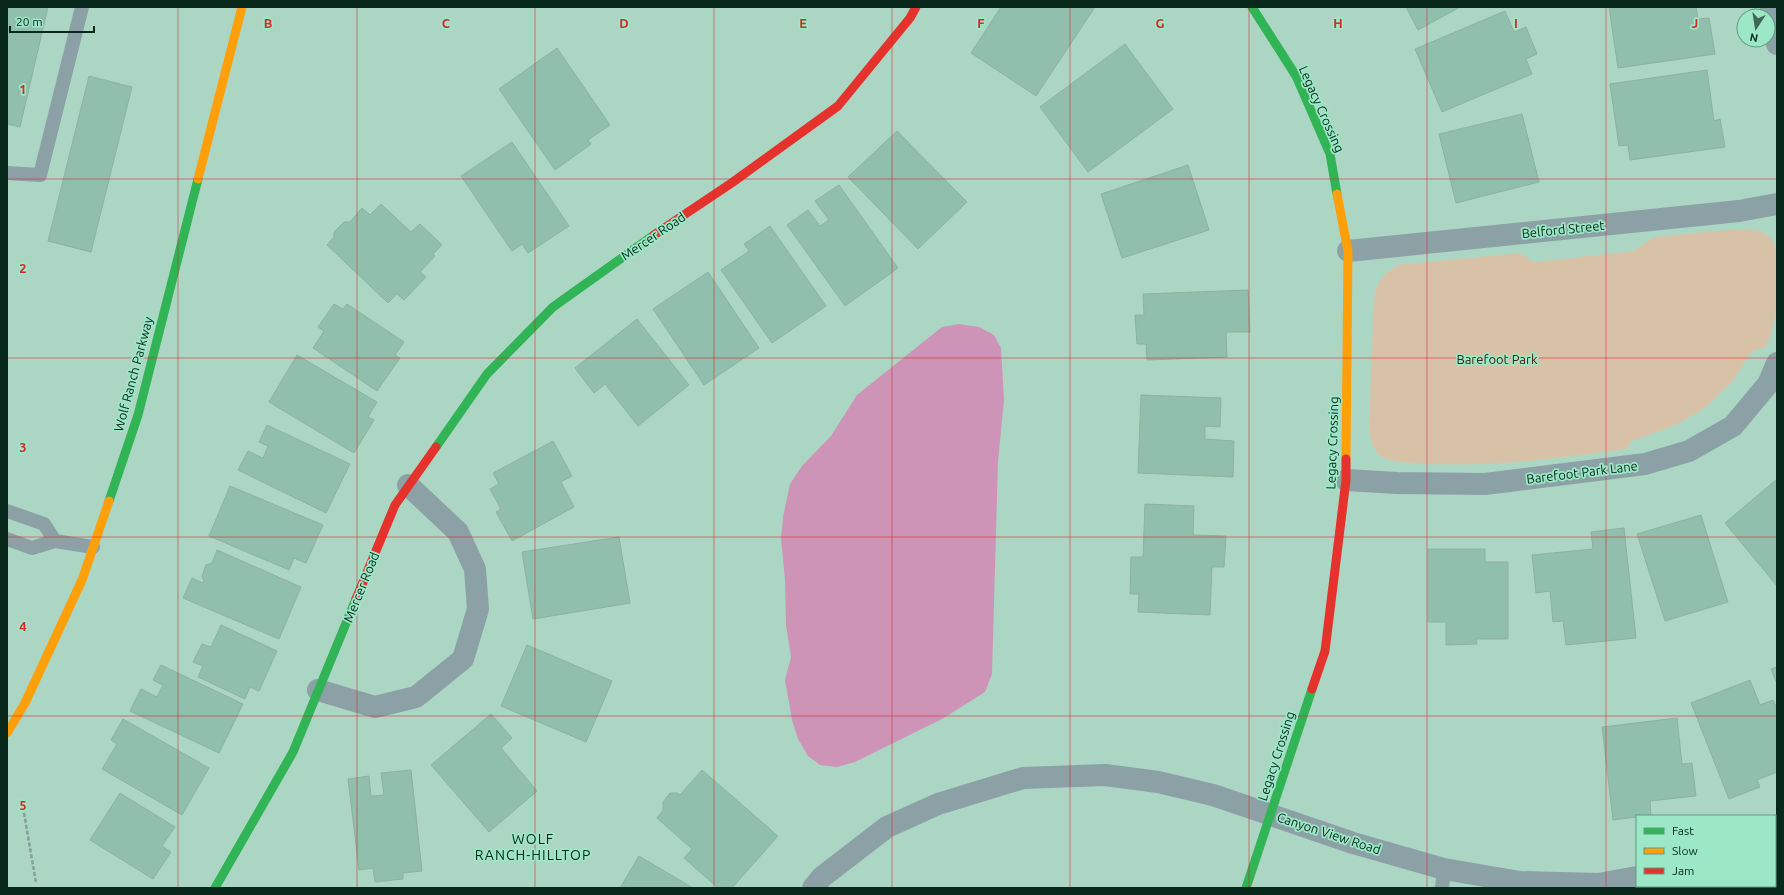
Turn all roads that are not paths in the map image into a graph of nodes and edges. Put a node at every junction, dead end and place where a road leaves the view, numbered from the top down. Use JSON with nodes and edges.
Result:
{"nodes":[{"id":1,"x":82,"y":7,"type":"edge"},
{"id":2,"x":242,"y":7,"type":"edge"},
{"id":3,"x":916,"y":7,"type":"edge"},
{"id":4,"x":1252,"y":7,"type":"edge"},
{"id":5,"x":1771,"y":7,"type":"edge"},
{"id":6,"x":1777,"y":44,"type":"edge"},
{"id":7,"x":7,"y":173,"type":"edge"},
{"id":8,"x":1777,"y":204,"type":"edge"},
{"id":9,"x":1348,"y":251,"type":"junction"},
{"id":10,"x":1777,"y":363,"type":"edge"},
{"id":11,"x":1346,"y":480,"type":"junction"},
{"id":12,"x":408,"y":485,"type":"junction"},
{"id":13,"x":7,"y":511,"type":"edge"},
{"id":14,"x":7,"y":539,"type":"edge"},
{"id":15,"x":55,"y":541,"type":"junction"},
{"id":16,"x":93,"y":547,"type":"junction"},
{"id":17,"x":318,"y":690,"type":"junction"},
{"id":18,"x":7,"y":733,"type":"edge"},
{"id":19,"x":1271,"y":814,"type":"junction"},
{"id":20,"x":1636,"y":877,"type":"edge"},
{"id":21,"x":1443,"y":878,"type":"edge"},
{"id":22,"x":215,"y":888,"type":"edge"},
{"id":23,"x":813,"y":888,"type":"edge"},
{"id":24,"x":1246,"y":888,"type":"edge"}],
"edges":[{"from":1,"to":7,"type":"lane"},
{"from":2,"to":16,"type":"street","name":"Wolf Ranch Parkway"},
{"from":3,"to":12,"type":"street","name":"Mercer Road"},
{"from":4,"to":9,"type":"street","name":"Legacy Crossing"},
{"from":5,"to":6,"type":"street"},
{"from":8,"to":9,"type":"street","name":"Belford Street"},
{"from":9,"to":11,"type":"street","name":"Legacy Crossing"},
{"from":10,"to":11,"type":"street","name":"Barefoot Park Lane"},
{"from":11,"to":19,"type":"street","name":"Legacy Crossing"},
{"from":12,"to":17,"type":"street","name":"Mercer Road"},
{"from":12,"to":17,"type":"street"},
{"from":13,"to":15,"type":"lane"},
{"from":14,"to":15,"type":"lane"},
{"from":15,"to":16,"type":"lane"},
{"from":16,"to":18,"type":"street","name":"Wolf Ranch Parkway"},
{"from":17,"to":22,"type":"street","name":"Mercer Road"},
{"from":19,"to":21,"type":"street","name":"Canyon View Road"},
{"from":19,"to":23,"type":"street","name":"Canyon View Road"},
{"from":19,"to":24,"type":"street","name":"Legacy Crossing"},
{"from":20,"to":21,"type":"street","name":"Canyon View Road"}]}
